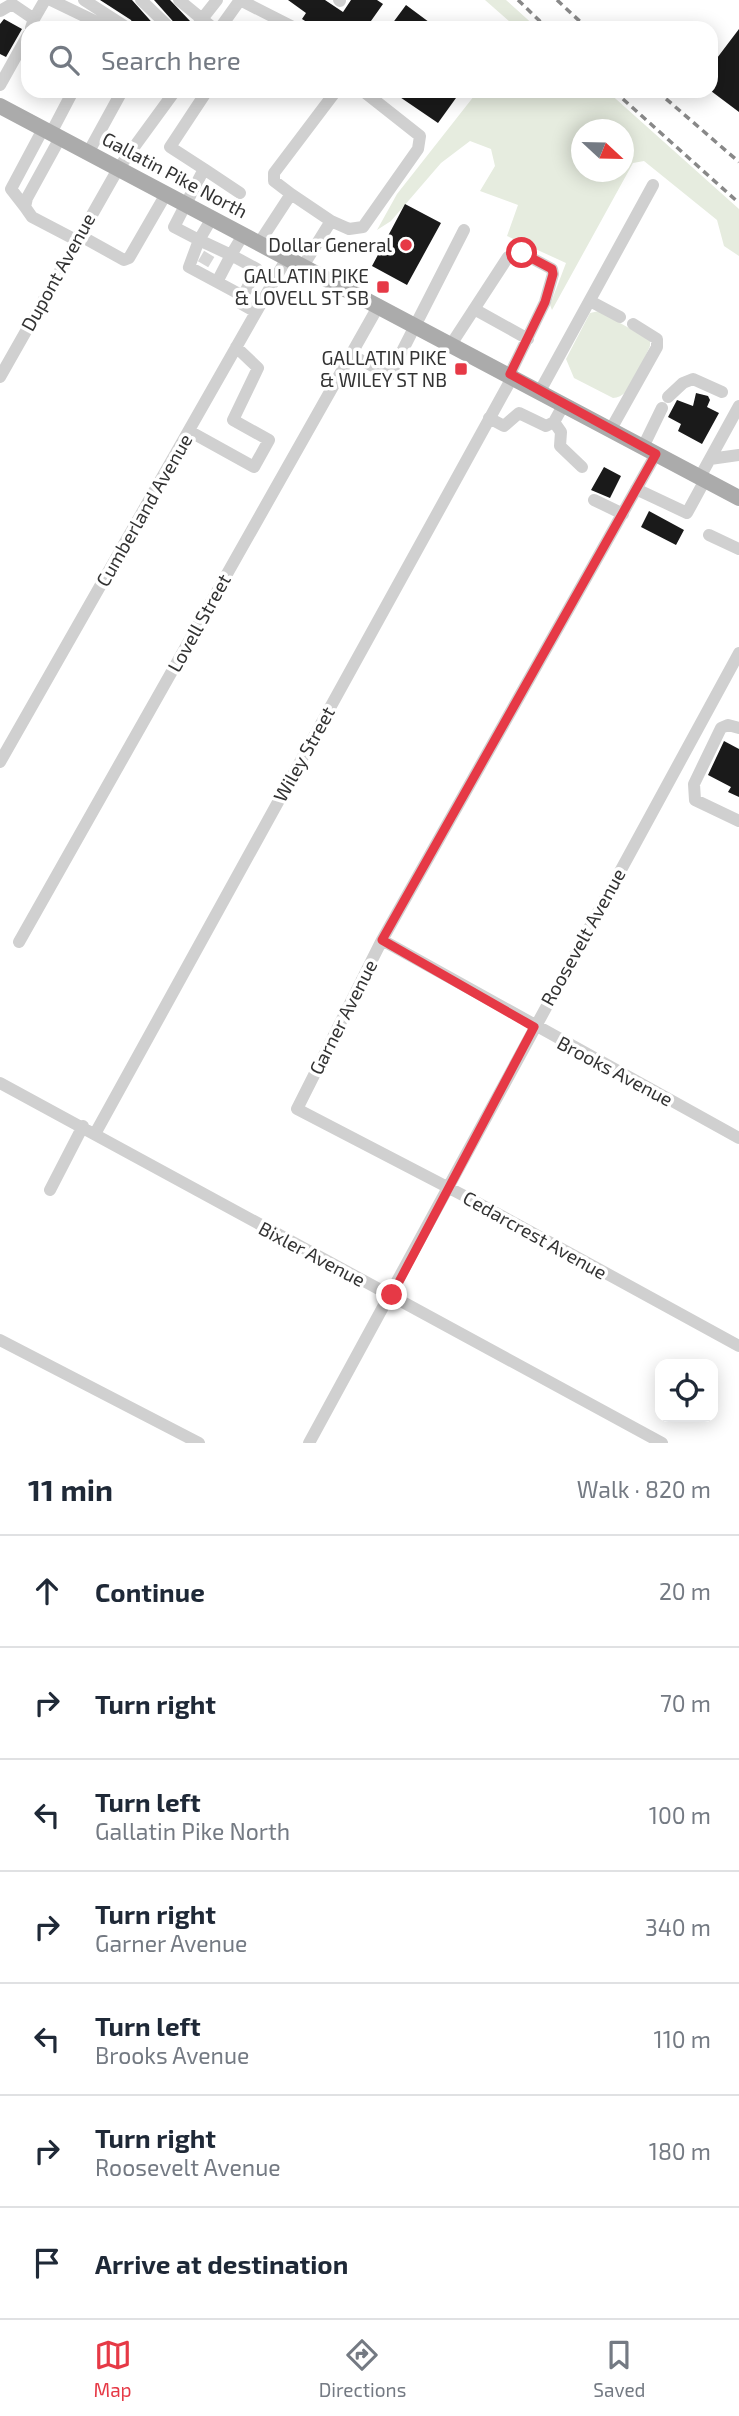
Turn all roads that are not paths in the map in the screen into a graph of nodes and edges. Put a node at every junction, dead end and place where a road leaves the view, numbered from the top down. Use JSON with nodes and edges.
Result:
{"nodes":[{"id":1,"x":45,"y":0,"type":"edge"},
{"id":2,"x":51,"y":0,"type":"edge"},
{"id":3,"x":84,"y":0,"type":"edge"},
{"id":4,"x":141,"y":0,"type":"edge"},
{"id":5,"x":179,"y":0,"type":"edge"},
{"id":6,"x":217,"y":0,"type":"edge"},
{"id":7,"x":240,"y":0,"type":"edge"},
{"id":8,"x":262,"y":6,"type":"edge"},
{"id":9,"x":0,"y":11,"type":"edge"},
{"id":10,"x":30,"y":21,"type":"edge"},
{"id":11,"x":34,"y":21,"type":"edge"},
{"id":12,"x":94,"y":21,"type":"edge"},
{"id":13,"x":117,"y":21,"type":"edge"},
{"id":14,"x":163,"y":21,"type":"edge"},
{"id":15,"x":196,"y":21,"type":"edge"},
{"id":16,"x":201,"y":21,"type":"edge"},
{"id":17,"x":225,"y":21,"type":"edge"},
{"id":18,"x":284,"y":21,"type":"edge"},
{"id":19,"x":21,"y":48,"type":"edge"},
{"id":20,"x":0,"y":85,"type":"edge"},
{"id":21,"x":69,"y":98,"type":"edge"},
{"id":22,"x":118,"y":98,"type":"edge"},
{"id":23,"x":169,"y":98,"type":"edge"},
{"id":24,"x":202,"y":98,"type":"edge"},
{"id":25,"x":331,"y":98,"type":"edge"},
{"id":26,"x":372,"y":98,"type":"edge"},
{"id":27,"x":0,"y":106,"type":"edge"},
{"id":28,"x":51,"y":133,"type":"junction"},
{"id":29,"x":88,"y":153,"type":"junction"},
{"id":30,"x":118,"y":169,"type":"junction"},
{"id":31,"x":204,"y":169,"type":"junction"},
{"id":32,"x":653,"y":185,"type":"dead end"},
{"id":33,"x":240,"y":193,"type":"dead end"},
{"id":34,"x":166,"y":194,"type":"junction"},
{"id":35,"x":291,"y":194,"type":"junction"},
{"id":36,"x":185,"y":204,"type":"junction"},
{"id":37,"x":25,"y":207,"type":"junction"},
{"id":38,"x":212,"y":218,"type":"junction"},
{"id":39,"x":331,"y":221,"type":"junction"},
{"id":40,"x":464,"y":230,"type":"dead end"},
{"id":41,"x":243,"y":234,"type":"junction"},
{"id":42,"x":77,"y":237,"type":"junction"},
{"id":43,"x":259,"y":243,"type":"junction"},
{"id":44,"x":198,"y":250,"type":"junction"},
{"id":45,"x":231,"y":255,"type":"junction"},
{"id":46,"x":287,"y":258,"type":"junction"},
{"id":47,"x":303,"y":266,"type":"junction"},
{"id":48,"x":257,"y":269,"type":"junction"},
{"id":49,"x":275,"y":279,"type":"junction"},
{"id":50,"x":216,"y":282,"type":"junction"},
{"id":51,"x":243,"y":296,"type":"junction"},
{"id":52,"x":590,"y":301,"type":"junction"},
{"id":53,"x":379,"y":305,"type":"junction"},
{"id":54,"x":474,"y":309,"type":"junction"},
{"id":55,"x":256,"y":312,"type":"junction"},
{"id":56,"x":620,"y":317,"type":"dead end"},
{"id":57,"x":415,"y":324,"type":"junction"},
{"id":58,"x":633,"y":324,"type":"dead end"},
{"id":59,"x":528,"y":339,"type":"junction"},
{"id":60,"x":452,"y":343,"type":"junction"},
{"id":61,"x":236,"y":347,"type":"junction"},
{"id":62,"x":351,"y":355,"type":"junction"},
{"id":63,"x":512,"y":375,"type":"junction"},
{"id":64,"x":0,"y":377,"type":"edge"},
{"id":65,"x":540,"y":391,"type":"junction"},
{"id":66,"x":722,"y":392,"type":"dead end"},
{"id":67,"x":564,"y":404,"type":"junction"},
{"id":68,"x":739,"y":406,"type":"edge"},
{"id":69,"x":489,"y":418,"type":"junction"},
{"id":70,"x":554,"y":422,"type":"junction"},
{"id":71,"x":611,"y":429,"type":"junction"},
{"id":72,"x":189,"y":431,"type":"junction"},
{"id":73,"x":650,"y":451,"type":"junction"},
{"id":74,"x":739,"y":455,"type":"edge"},
{"id":75,"x":710,"y":458,"type":"junction"},
{"id":76,"x":582,"y":467,"type":"dead end"},
{"id":77,"x":703,"y":479,"type":"junction"},
{"id":78,"x":636,"y":489,"type":"junction"},
{"id":79,"x":739,"y":498,"type":"edge"},
{"id":80,"x":594,"y":500,"type":"dead end"},
{"id":81,"x":622,"y":514,"type":"junction"},
{"id":82,"x":709,"y":535,"type":"dead end"},
{"id":83,"x":739,"y":549,"type":"edge"},
{"id":84,"x":739,"y":653,"type":"edge"},
{"id":85,"x":739,"y":728,"type":"edge"},
{"id":86,"x":0,"y":762,"type":"edge"},
{"id":87,"x":739,"y":821,"type":"edge"},
{"id":88,"x":382,"y":940,"type":"junction"},
{"id":89,"x":19,"y":942,"type":"dead end"},
{"id":90,"x":534,"y":1027,"type":"junction"},
{"id":91,"x":0,"y":1083,"type":"edge"},
{"id":92,"x":299,"y":1105,"type":"joint"},
{"id":93,"x":83,"y":1126,"type":"junction"},
{"id":94,"x":96,"y":1132,"type":"junction"},
{"id":95,"x":739,"y":1138,"type":"edge"},
{"id":96,"x":447,"y":1187,"type":"junction"},
{"id":97,"x":50,"y":1190,"type":"dead end"},
{"id":98,"x":392,"y":1295,"type":"junction"},
{"id":99,"x":0,"y":1340,"type":"edge"},
{"id":100,"x":739,"y":1346,"type":"edge"},
{"id":101,"x":199,"y":1443,"type":"edge"},
{"id":102,"x":309,"y":1443,"type":"edge"},
{"id":103,"x":662,"y":1443,"type":"edge"}],
"edges":[{"from":1,"to":11,"type":"street"},
{"from":2,"to":12,"type":"street"},
{"from":3,"to":13,"type":"street"},
{"from":4,"to":14,"type":"street"},
{"from":5,"to":15,"type":"street"},
{"from":6,"to":16,"type":"street"},
{"from":7,"to":8,"type":"street"},
{"from":7,"to":17,"type":"street"},
{"from":8,"to":18,"type":"street"},
{"from":9,"to":10,"type":"street"},
{"from":19,"to":20,"type":"street"},
{"from":21,"to":28,"type":"street"},
{"from":22,"to":29,"type":"street"},
{"from":23,"to":30,"type":"street","name":"Dupont Avenue"},
{"from":24,"to":31,"type":"street"},
{"from":25,"to":35,"type":"street"},
{"from":26,"to":39,"type":"street"},
{"from":27,"to":28,"type":"main road","name":"Gallatin Pike North"},
{"from":28,"to":29,"type":"main road","name":"Gallatin Pike North"},
{"from":28,"to":37,"type":"street"},
{"from":28,"to":37,"type":"street"},
{"from":29,"to":30,"type":"main road","name":"Gallatin Pike North"},
{"from":30,"to":34,"type":"main road","name":"Gallatin Pike North"},
{"from":30,"to":42,"type":"street","name":"Dupont Avenue"},
{"from":31,"to":33,"type":"street"},
{"from":31,"to":36,"type":"street"},
{"from":32,"to":52,"type":"street"},
{"from":34,"to":36,"type":"main road","name":"Gallatin Pike North"},
{"from":34,"to":42,"type":"street"},
{"from":35,"to":39,"type":"street"},
{"from":35,"to":43,"type":"street"},
{"from":36,"to":38,"type":"main road","name":"Gallatin Pike North"},
{"from":36,"to":44,"type":"street"},
{"from":37,"to":42,"type":"street"},
{"from":38,"to":41,"type":"main road","name":"Gallatin Pike North"},
{"from":38,"to":44,"type":"street"},
{"from":39,"to":47,"type":"street"},
{"from":40,"to":57,"type":"street"},
{"from":41,"to":43,"type":"main road","name":"Gallatin Pike North"},
{"from":41,"to":45,"type":"street"},
{"from":42,"to":64,"type":"street","name":"Dupont Avenue"},
{"from":43,"to":46,"type":"main road","name":"Gallatin Pike North"},
{"from":44,"to":45,"type":"street"},
{"from":44,"to":50,"type":"street"},
{"from":45,"to":48,"type":"street"},
{"from":45,"to":50,"type":"street"},
{"from":46,"to":47,"type":"main road","name":"Gallatin Pike North"},
{"from":46,"to":49,"type":"street","name":"Cumberland Avenue"},
{"from":47,"to":53,"type":"main road","name":"Gallatin Pike North"},
{"from":48,"to":49,"type":"street"},
{"from":48,"to":51,"type":"street"},
{"from":49,"to":55,"type":"street","name":"Cumberland Avenue"},
{"from":50,"to":51,"type":"street"},
{"from":51,"to":55,"type":"street"},
{"from":52,"to":56,"type":"street"},
{"from":52,"to":65,"type":"street"},
{"from":53,"to":57,"type":"main road","name":"Gallatin Pike North"},
{"from":53,"to":62,"type":"street","name":"Lovell Street"},
{"from":54,"to":59,"type":"street"},
{"from":54,"to":59,"type":"street","name":"Wiley Street"},
{"from":54,"to":60,"type":"street"},
{"from":55,"to":61,"type":"street","name":"Cumberland Avenue"},
{"from":57,"to":60,"type":"main road","name":"Gallatin Pike North"},
{"from":57,"to":62,"type":"street"},
{"from":58,"to":71,"type":"street"},
{"from":59,"to":63,"type":"street","name":"Wiley Street"},
{"from":60,"to":63,"type":"main road","name":"Gallatin Pike North"},
{"from":61,"to":72,"type":"street","name":"Cumberland Avenue"},
{"from":61,"to":72,"type":"street"},
{"from":62,"to":89,"type":"street","name":"Lovell Street"},
{"from":63,"to":65,"type":"main road","name":"Gallatin Pike North"},
{"from":63,"to":69,"type":"street","name":"Wiley Street"},
{"from":65,"to":67,"type":"main road","name":"Gallatin Pike North"},
{"from":66,"to":73,"type":"street","name":"Garner Avenue"},
{"from":67,"to":70,"type":"street"},
{"from":67,"to":71,"type":"main road","name":"Gallatin Pike North"},
{"from":68,"to":75,"type":"street"},
{"from":69,"to":70,"type":"street"},
{"from":69,"to":94,"type":"street","name":"Wiley Street"},
{"from":70,"to":76,"type":"street"},
{"from":71,"to":73,"type":"main road","name":"Gallatin Pike North"},
{"from":72,"to":86,"type":"street","name":"Cumberland Avenue"},
{"from":73,"to":77,"type":"main road","name":"Gallatin Pike North"},
{"from":73,"to":78,"type":"street","name":"Garner Avenue"},
{"from":74,"to":75,"type":"street"},
{"from":75,"to":77,"type":"street"},
{"from":77,"to":78,"type":"street"},
{"from":77,"to":79,"type":"main road","name":"Gallatin Pike North"},
{"from":78,"to":81,"type":"street","name":"Garner Avenue"},
{"from":80,"to":81,"type":"street"},
{"from":81,"to":88,"type":"street","name":"Garner Avenue"},
{"from":82,"to":83,"type":"street"},
{"from":84,"to":90,"type":"street","name":"Roosevelt Avenue"},
{"from":85,"to":87,"type":"street"},
{"from":88,"to":90,"type":"street","name":"Brooks Avenue"},
{"from":88,"to":92,"type":"street","name":"Garner Avenue"},
{"from":90,"to":95,"type":"street","name":"Brooks Avenue"},
{"from":90,"to":96,"type":"street","name":"Roosevelt Avenue"},
{"from":91,"to":93,"type":"street","name":"Bixler Avenue"},
{"from":92,"to":96,"type":"street","name":"Cedarcrest Avenue"},
{"from":93,"to":94,"type":"street","name":"Bixler Avenue"},
{"from":93,"to":97,"type":"street"},
{"from":94,"to":98,"type":"street","name":"Bixler Avenue"},
{"from":96,"to":98,"type":"street","name":"Roosevelt Avenue"},
{"from":96,"to":100,"type":"street","name":"Cedarcrest Avenue"},
{"from":98,"to":102,"type":"street","name":"Roosevelt Avenue"},
{"from":98,"to":103,"type":"street","name":"Bixler Avenue"},
{"from":99,"to":101,"type":"street"}]}
